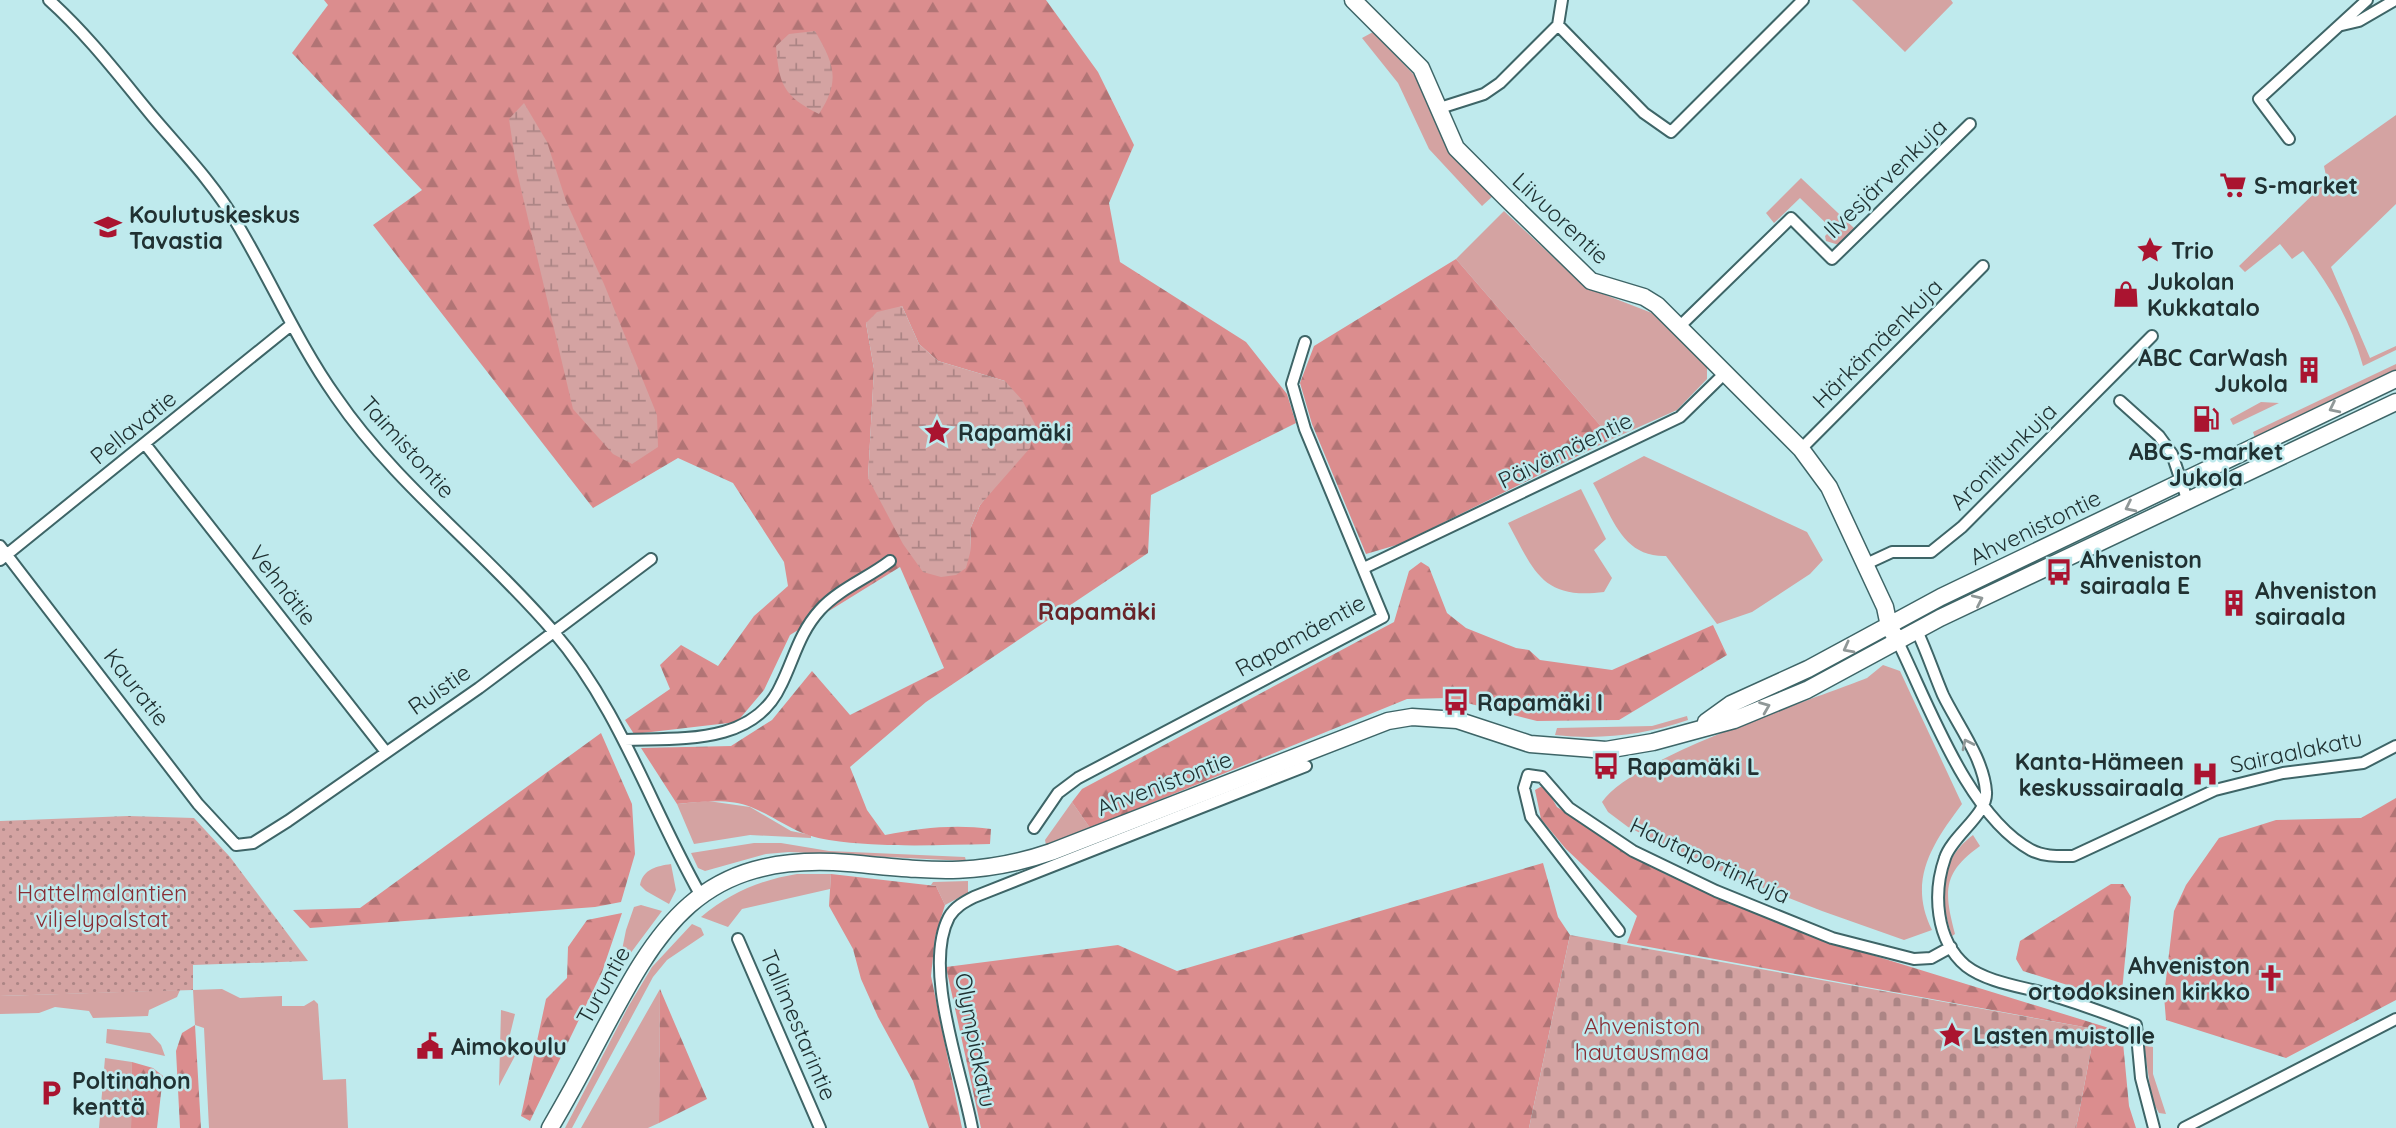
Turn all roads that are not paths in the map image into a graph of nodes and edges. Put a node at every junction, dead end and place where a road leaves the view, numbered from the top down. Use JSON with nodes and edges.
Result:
{"nodes":[{"id":1,"x":49,"y":0,"type":"edge"},
{"id":2,"x":1353,"y":0,"type":"edge"},
{"id":3,"x":1562,"y":0,"type":"edge"},
{"id":4,"x":1803,"y":0,"type":"edge"},
{"id":5,"x":2367,"y":0,"type":"edge"},
{"id":6,"x":2395,"y":0,"type":"edge"},
{"id":7,"x":2342,"y":25,"type":"junction"},
{"id":8,"x":1558,"y":26,"type":"junction"},
{"id":9,"x":1440,"y":108,"type":"junction"},
{"id":10,"x":1970,"y":124,"type":"dead end"},
{"id":11,"x":2289,"y":139,"type":"dead end"},
{"id":12,"x":1983,"y":266,"type":"dead end"},
{"id":13,"x":291,"y":325,"type":"junction"},
{"id":14,"x":1679,"y":327,"type":"junction"},
{"id":15,"x":2152,"y":336,"type":"dead end"},
{"id":16,"x":1305,"y":342,"type":"dead end"},
{"id":17,"x":1726,"y":373,"type":"junction"},
{"id":18,"x":2396,"y":379,"type":"edge"},
{"id":19,"x":2120,"y":401,"type":"dead end"},
{"id":20,"x":2396,"y":402,"type":"edge"},
{"id":21,"x":145,"y":444,"type":"junction"},
{"id":22,"x":1801,"y":449,"type":"junction"},
{"id":23,"x":2179,"y":483,"type":"junction"},
{"id":24,"x":2188,"y":502,"type":"junction"},
{"id":25,"x":2,"y":554,"type":"edge"},
{"id":26,"x":652,"y":559,"type":"dead end"},
{"id":27,"x":890,"y":561,"type":"dead end"},
{"id":28,"x":1864,"y":565,"type":"junction"},
{"id":29,"x":1364,"y":568,"type":"junction"},
{"id":30,"x":1885,"y":607,"type":"junction"},
{"id":31,"x":1908,"y":615,"type":"junction"},
{"id":32,"x":1889,"y":626,"type":"junction"},
{"id":33,"x":1917,"y":631,"type":"junction"},
{"id":34,"x":553,"y":632,"type":"junction"},
{"id":35,"x":1898,"y":642,"type":"junction"},
{"id":36,"x":1700,"y":727,"type":"junction"},
{"id":37,"x":625,"y":740,"type":"junction"},
{"id":38,"x":2396,"y":747,"type":"edge"},
{"id":39,"x":386,"y":752,"type":"junction"},
{"id":40,"x":1306,"y":766,"type":"dead end"},
{"id":41,"x":1983,"y":808,"type":"junction"},
{"id":42,"x":1034,"y":828,"type":"dead end"},
{"id":43,"x":245,"y":845,"type":"joint"},
{"id":44,"x":700,"y":894,"type":"junction"},
{"id":45,"x":1619,"y":931,"type":"dead end"},
{"id":46,"x":656,"y":938,"type":"joint"},
{"id":47,"x":738,"y":939,"type":"dead end"},
{"id":48,"x":1951,"y":947,"type":"junction"},
{"id":49,"x":2396,"y":1019,"type":"edge"},
{"id":50,"x":550,"y":1128,"type":"edge"},
{"id":51,"x":820,"y":1128,"type":"edge"},
{"id":52,"x":972,"y":1128,"type":"edge"},
{"id":53,"x":2154,"y":1128,"type":"edge"},
{"id":54,"x":2184,"y":1128,"type":"edge"}],
"edges":[{"from":1,"to":13,"type":"street","name":"Taimistontie"},
{"from":2,"to":9,"type":"main road","name":"Liivuorentie"},
{"from":3,"to":8,"type":"street"},
{"from":4,"to":8,"type":"street"},
{"from":5,"to":7,"type":"street"},
{"from":6,"to":7,"type":"street"},
{"from":7,"to":11,"type":"street"},
{"from":8,"to":9,"type":"street"},
{"from":9,"to":14,"type":"main road","name":"Liivuorentie"},
{"from":10,"to":14,"type":"street","name":"Ilvesjärvenkuja"},
{"from":12,"to":22,"type":"street","name":"Härkämäenkuja"},
{"from":13,"to":21,"type":"street","name":"Pellavatie"},
{"from":13,"to":34,"type":"street","name":"Taimistontie"},
{"from":14,"to":17,"type":"main road","name":"Liivuorentie"},
{"from":15,"to":28,"type":"street","name":"Aroniitunkuja"},
{"from":16,"to":29,"type":"street","name":"Rapamäentie"},
{"from":17,"to":22,"type":"main road","name":"Liivuorentie"},
{"from":17,"to":29,"type":"street","name":"Päivämäentie"},
{"from":18,"to":23,"type":"main road","name":"Ahvenistontie","one_way":true},
{"from":19,"to":23,"type":"street"},
{"from":20,"to":24,"type":"main road","name":"Ahvenistontie"},
{"from":21,"to":25,"type":"street","name":"Pellavatie"},
{"from":21,"to":39,"type":"street","name":"Vehnätie"},
{"from":22,"to":28,"type":"main road","name":"Liivuorentie"},
{"from":23,"to":24,"type":"street"},
{"from":23,"to":31,"type":"main road","name":"Ahvenistontie","one_way":true},
{"from":33,"to":24,"type":"main road","name":"Ahvenistontie","one_way":true},
{"from":25,"to":43,"type":"street","name":"Kauratie"},
{"from":26,"to":34,"type":"street","name":"Ruistie"},
{"from":27,"to":37,"type":"street"},
{"from":28,"to":30,"type":"main road","name":"Liivuorentie"},
{"from":29,"to":42,"type":"street","name":"Rapamäentie"},
{"from":30,"to":31,"type":"main road"},
{"from":30,"to":32,"type":"main road","name":"Liivuorentie"},
{"from":31,"to":32,"type":"main road","name":"Ahvenistontie"},
{"from":31,"to":33,"type":"main road"},
{"from":32,"to":35,"type":"main road","name":"Liivuorentie"},
{"from":32,"to":36,"type":"main road","name":"Ahvenistontie","one_way":true},
{"from":33,"to":35,"type":"main road","name":"Ahvenistontie"},
{"from":41,"to":33,"type":"street","one_way":true},
{"from":34,"to":37,"type":"street","name":"Taimistontie"},
{"from":34,"to":39,"type":"street","name":"Ruistie"},
{"from":36,"to":35,"type":"main road","name":"Ahvenistontie","one_way":true},
{"from":35,"to":41,"type":"street","name":"Sairaalakatu"},
{"from":36,"to":44,"type":"main road","name":"Ahvenistontie"},
{"from":37,"to":44,"type":"street","name":"Taimistontie"},
{"from":38,"to":41,"type":"street","name":"Sairaalakatu"},
{"from":39,"to":43,"type":"street","name":"Ruistie"},
{"from":40,"to":52,"type":"street","name":"Olympiakatu"},
{"from":41,"to":48,"type":"street"},
{"from":44,"to":46,"type":"main road","name":"Ahvenistontie"},
{"from":45,"to":48,"type":"street","name":"Hautaportinkuja"},
{"from":46,"to":50,"type":"main road","name":"Turuntie"},
{"from":47,"to":51,"type":"street","name":"Tallimestarintie"},
{"from":48,"to":53,"type":"street"},
{"from":49,"to":54,"type":"street"}]}
